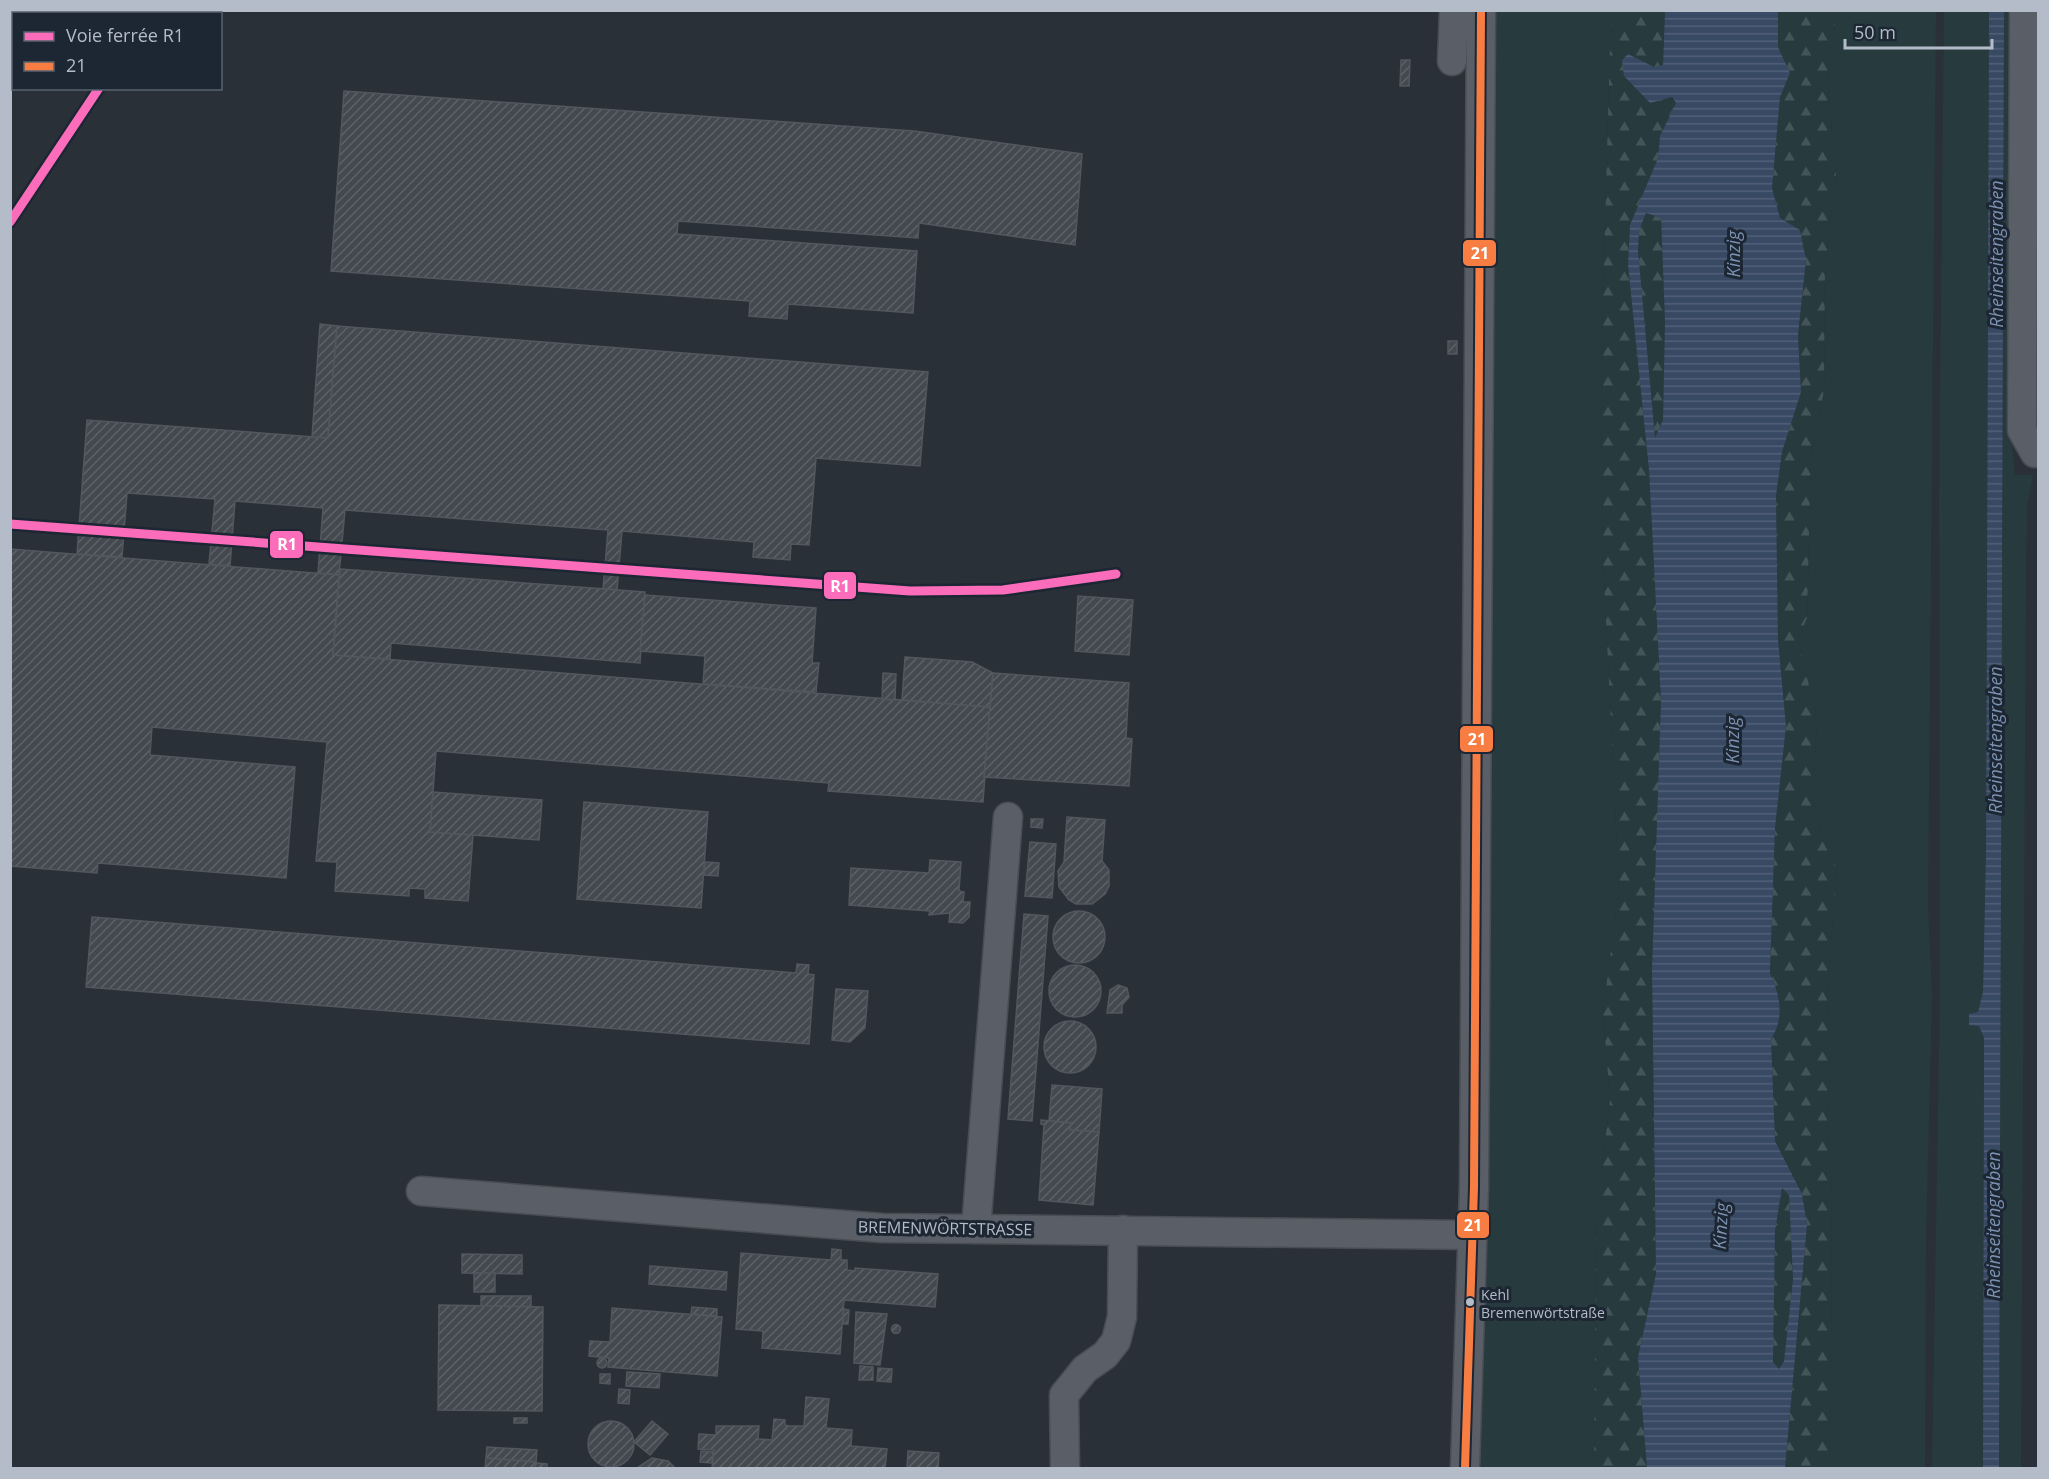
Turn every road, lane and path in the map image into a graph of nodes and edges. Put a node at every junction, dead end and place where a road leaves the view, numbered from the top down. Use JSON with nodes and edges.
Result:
{"nodes":[{"id":1,"x":1454,"y":10,"type":"edge"},
{"id":2,"x":1481,"y":10,"type":"edge"},
{"id":3,"x":2024,"y":10,"type":"edge"},
{"id":4,"x":1452,"y":61,"type":"dead end"},
{"id":5,"x":2038,"y":452,"type":"edge"},
{"id":6,"x":1008,"y":817,"type":"dead end"},
{"id":7,"x":421,"y":1191,"type":"dead end"},
{"id":8,"x":976,"y":1229,"type":"junction"},
{"id":9,"x":1123,"y":1230,"type":"junction"},
{"id":10,"x":1471,"y":1234,"type":"junction"},
{"id":11,"x":1065,"y":1468,"type":"edge"},
{"id":12,"x":1465,"y":1468,"type":"edge"}],
"edges":[{"from":1,"to":4,"type":"street"},
{"from":2,"to":10,"type":"street"},
{"from":3,"to":5,"type":"street"},
{"from":6,"to":8,"type":"street"},
{"from":7,"to":8,"type":"street","name":"BREMENWÖRTSTRASSE"},
{"from":8,"to":9,"type":"street","name":"BREMENWÖRTSTRASSE"},
{"from":9,"to":10,"type":"street","name":"BREMENWÖRTSTRASSE"},
{"from":9,"to":11,"type":"street"},
{"from":10,"to":12,"type":"street"}]}
